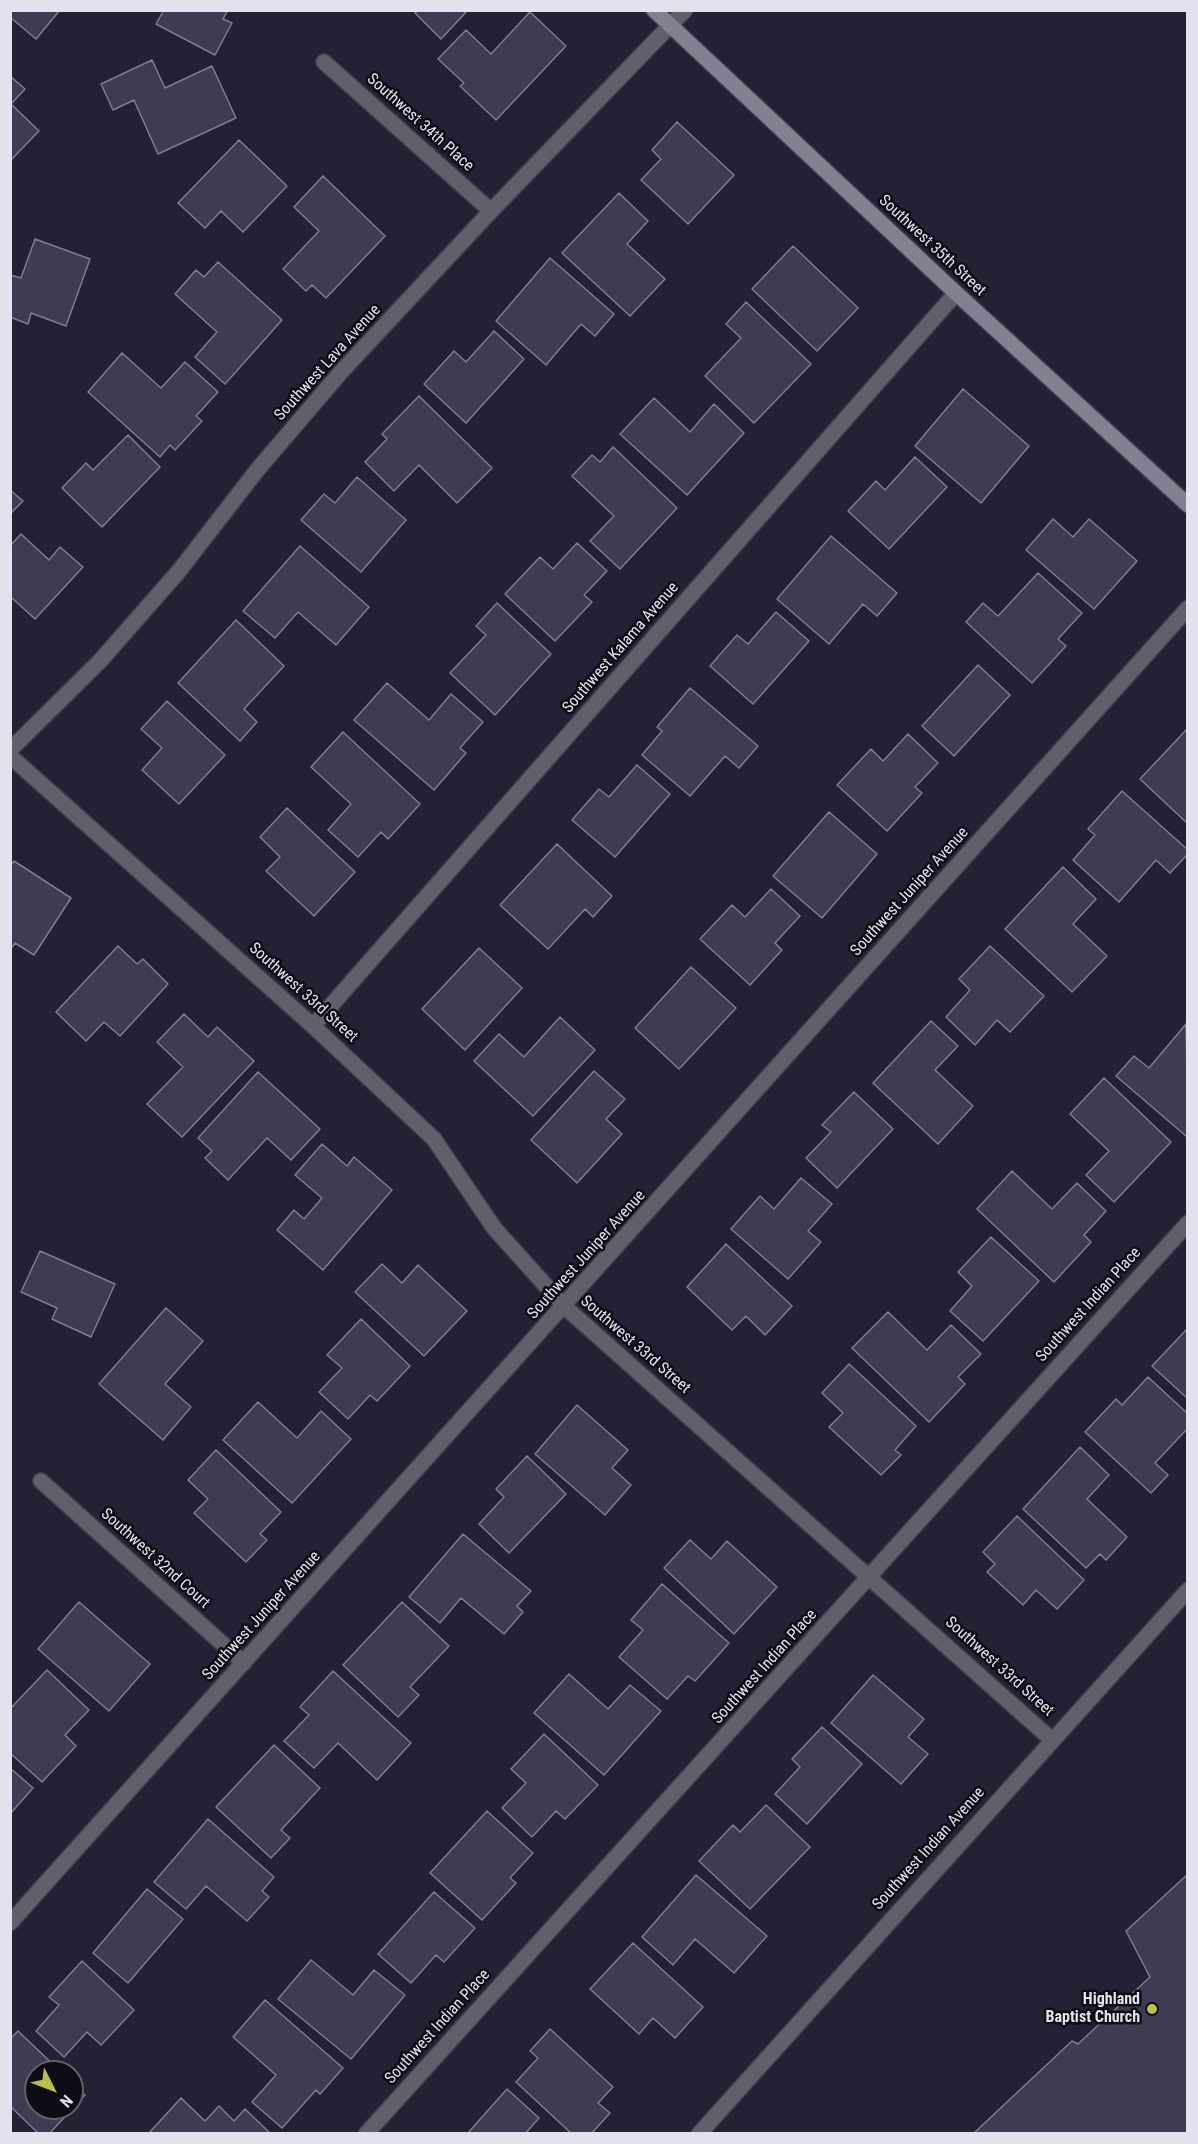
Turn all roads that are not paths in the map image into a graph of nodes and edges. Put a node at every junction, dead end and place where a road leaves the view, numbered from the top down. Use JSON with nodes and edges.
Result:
{"nodes":[{"id":1,"x":654,"y":10,"type":"edge"},
{"id":2,"x":685,"y":10,"type":"edge"},
{"id":3,"x":671,"y":26,"type":"junction"},
{"id":4,"x":324,"y":62,"type":"dead end"},
{"id":5,"x":491,"y":211,"type":"junction"},
{"id":6,"x":956,"y":293,"type":"junction"},
{"id":7,"x":1188,"y":505,"type":"edge"},
{"id":8,"x":1188,"y":608,"type":"edge"},
{"id":9,"x":10,"y":750,"type":"edge"},
{"id":10,"x":10,"y":756,"type":"edge"},
{"id":11,"x":313,"y":1026,"type":"junction"},
{"id":12,"x":1188,"y":1222,"type":"edge"},
{"id":13,"x":565,"y":1307,"type":"junction"},
{"id":14,"x":41,"y":1481,"type":"dead end"},
{"id":15,"x":871,"y":1576,"type":"junction"},
{"id":16,"x":1188,"y":1590,"type":"edge"},
{"id":17,"x":244,"y":1664,"type":"junction"},
{"id":18,"x":1052,"y":1740,"type":"junction"},
{"id":19,"x":10,"y":1923,"type":"edge"},
{"id":20,"x":366,"y":2133,"type":"edge"},
{"id":21,"x":699,"y":2133,"type":"edge"}],
"edges":[{"from":1,"to":3,"type":"street","name":"Southwest 35th Street"},
{"from":2,"to":3,"type":"street","name":"Southwest Lava Avenue"},
{"from":3,"to":5,"type":"street","name":"Southwest Lava Avenue"},
{"from":3,"to":6,"type":"street","name":"Southwest 35th Street"},
{"from":4,"to":5,"type":"street","name":"Southwest 34th Place"},
{"from":5,"to":9,"type":"street","name":"Southwest Lava Avenue"},
{"from":6,"to":7,"type":"street","name":"Southwest 35th Street"},
{"from":6,"to":11,"type":"street","name":"Southwest Kalama Avenue"},
{"from":8,"to":13,"type":"street","name":"Southwest Juniper Avenue"},
{"from":10,"to":11,"type":"street","name":"Southwest 33rd Street"},
{"from":11,"to":13,"type":"street","name":"Southwest 33rd Street"},
{"from":12,"to":15,"type":"street","name":"Southwest Indian Place"},
{"from":13,"to":15,"type":"street","name":"Southwest 33rd Street"},
{"from":13,"to":17,"type":"street","name":"Southwest Juniper Avenue"},
{"from":14,"to":17,"type":"street","name":"Southwest 32nd Court"},
{"from":15,"to":18,"type":"street","name":"Southwest 33rd Street"},
{"from":15,"to":20,"type":"street","name":"Southwest Indian Place"},
{"from":16,"to":18,"type":"street","name":"Southwest Indian Avenue"},
{"from":17,"to":19,"type":"street","name":"Southwest Juniper Avenue"},
{"from":18,"to":21,"type":"street","name":"Southwest Indian Avenue"}]}
